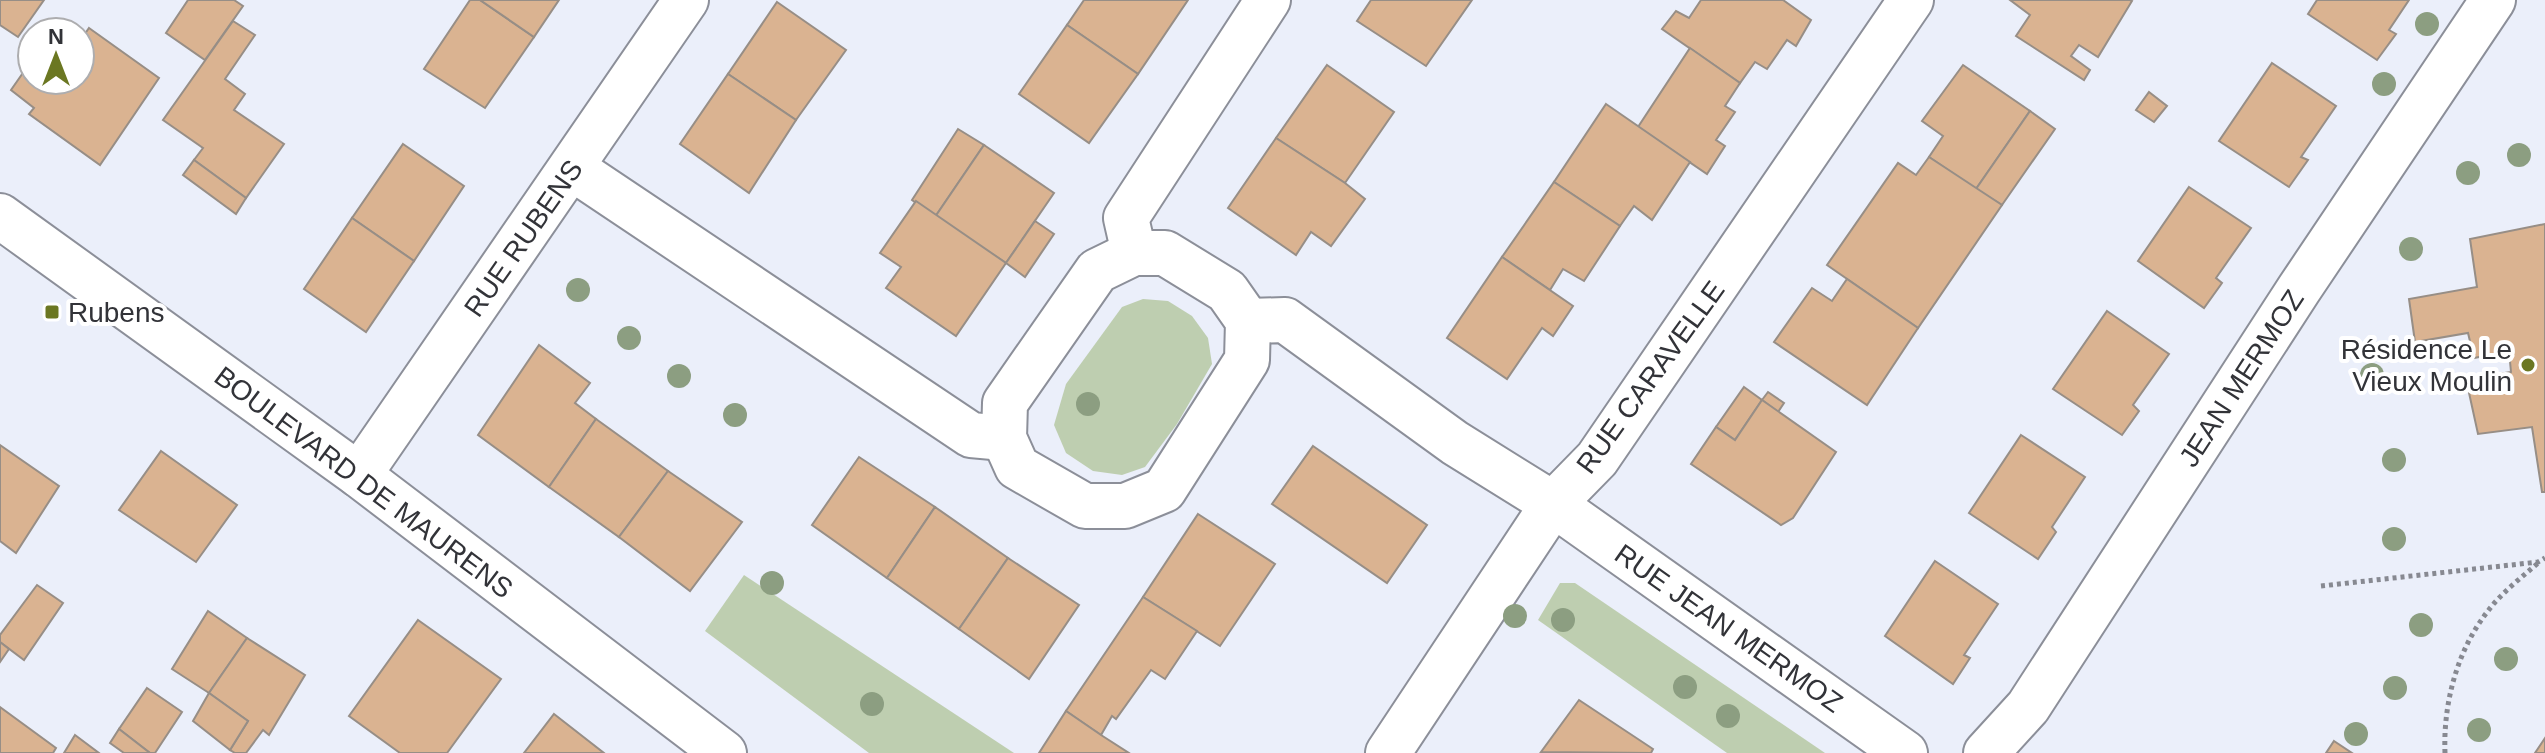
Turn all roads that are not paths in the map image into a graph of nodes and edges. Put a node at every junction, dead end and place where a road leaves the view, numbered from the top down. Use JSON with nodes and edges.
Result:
{"nodes":[{"id":1,"x":686,"y":0,"type":"edge"},
{"id":2,"x":1268,"y":0,"type":"edge"},
{"id":3,"x":1911,"y":0,"type":"edge"},
{"id":4,"x":2493,"y":0,"type":"edge"},
{"id":5,"x":572,"y":168,"type":"junction"},
{"id":6,"x":0,"y":216,"type":"edge"},
{"id":7,"x":1134,"y":253,"type":"junction"},
{"id":8,"x":1248,"y":321,"type":"junction"},
{"id":9,"x":1004,"y":438,"type":"junction"},
{"id":10,"x":359,"y":475,"type":"junction"},
{"id":11,"x":1553,"y":504,"type":"junction"},
{"id":12,"x":724,"y":753,"type":"edge"},
{"id":13,"x":1388,"y":753,"type":"edge"},
{"id":14,"x":1905,"y":753,"type":"edge"},
{"id":15,"x":1986,"y":753,"type":"edge"}],
"edges":[{"from":1,"to":5,"type":"street","name":"RUE RUBENS"},
{"from":2,"to":7,"type":"street"},
{"from":3,"to":11,"type":"street","name":"RUE CARAVELLE"},
{"from":4,"to":15,"type":"street","name":"JEAN MERMOZ"},
{"from":5,"to":9,"type":"street"},
{"from":5,"to":10,"type":"street","name":"RUE RUBENS"},
{"from":6,"to":10,"type":"street","name":"BOULEVARD DE MAURENS"},
{"from":7,"to":8,"type":"street"},
{"from":7,"to":9,"type":"street"},
{"from":8,"to":9,"type":"street"},
{"from":8,"to":11,"type":"street","name":"RUE JEAN MERMOZ"},
{"from":10,"to":12,"type":"street","name":"BOULEVARD DE MAURENS"},
{"from":11,"to":13,"type":"street","name":"RUE CARAVELLE"},
{"from":11,"to":14,"type":"street","name":"RUE JEAN MERMOZ"}]}
